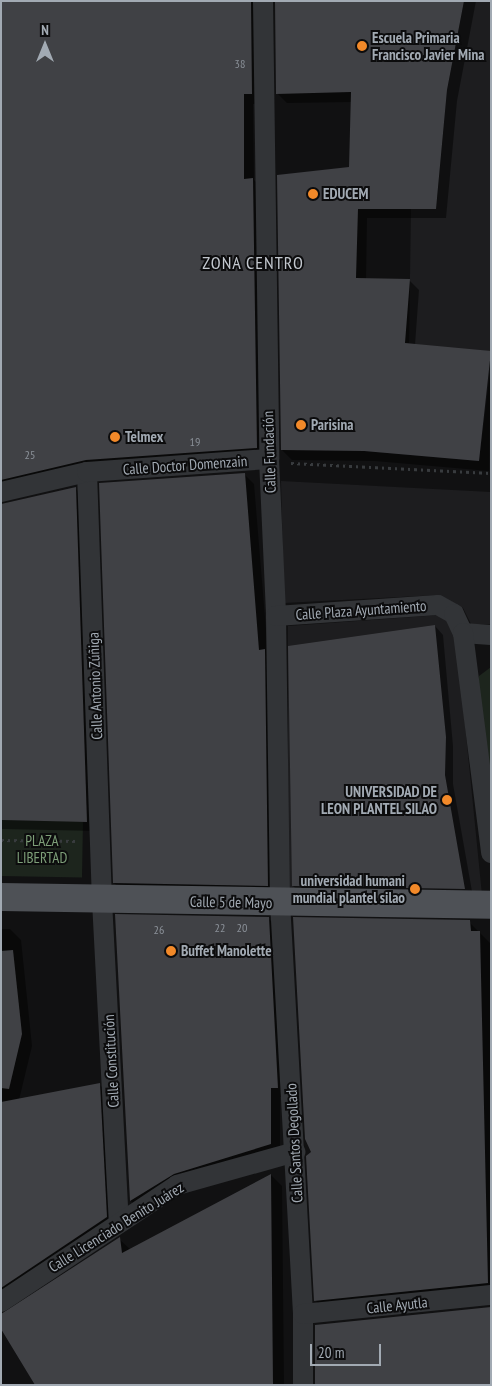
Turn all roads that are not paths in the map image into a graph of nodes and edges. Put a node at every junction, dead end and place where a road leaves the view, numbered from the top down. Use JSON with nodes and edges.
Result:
{"nodes":[{"id":1,"x":262,"y":1,"type":"edge"},
{"id":2,"x":269,"y":459,"type":"junction"},
{"id":3,"x":87,"y":472,"type":"junction"},
{"id":4,"x":1,"y":492,"type":"edge"},
{"id":5,"x":276,"y":616,"type":"junction"},
{"id":6,"x":463,"y":634,"type":"junction"},
{"id":7,"x":491,"y":635,"type":"edge"},
{"id":8,"x":491,"y":853,"type":"edge"},
{"id":9,"x":1,"y":897,"type":"edge"},
{"id":10,"x":102,"y":901,"type":"junction"},
{"id":11,"x":280,"y":902,"type":"junction"},
{"id":12,"x":491,"y":905,"type":"edge"},
{"id":13,"x":295,"y":1152,"type":"junction"},
{"id":14,"x":119,"y":1222,"type":"junction"},
{"id":15,"x":491,"y":1295,"type":"edge"},
{"id":16,"x":1,"y":1302,"type":"edge"},
{"id":17,"x":303,"y":1314,"type":"junction"},
{"id":18,"x":303,"y":1385,"type":"edge"}],
"edges":[{"from":1,"to":2,"type":"street","name":"Calle Fundación"},
{"from":2,"to":3,"type":"street","name":"Calle Doctor Domenzain"},
{"from":2,"to":5,"type":"street","name":"Calle Fundación"},
{"from":3,"to":4,"type":"street","name":"Calle Doctor Domenzain"},
{"from":3,"to":10,"type":"street","name":"Calle Antonio Zúñiga"},
{"from":5,"to":6,"type":"street","name":"Calle Plaza Ayuntamiento"},
{"from":5,"to":11,"type":"street","name":"Calle Fundación"},
{"from":6,"to":7,"type":"street"},
{"from":6,"to":8,"type":"street"},
{"from":9,"to":10,"type":"main road","name":"Calle 5 de Mayo"},
{"from":10,"to":11,"type":"main road","name":"Calle 5 de Mayo"},
{"from":10,"to":14,"type":"street","name":"Calle Constitución"},
{"from":11,"to":12,"type":"main road","name":"Calle 5 de Mayo"},
{"from":11,"to":13,"type":"street","name":"Calle Santos Degollado"},
{"from":13,"to":14,"type":"street","name":"Calle Licenciado Benito Juárez"},
{"from":13,"to":17,"type":"street","name":"Calle Santos Degollado"},
{"from":14,"to":16,"type":"street","name":"Calle Licenciado Benito Juárez"},
{"from":15,"to":17,"type":"street","name":"Calle Ayutla"},
{"from":17,"to":18,"type":"street","name":"Calle Santos Degollado"}]}
